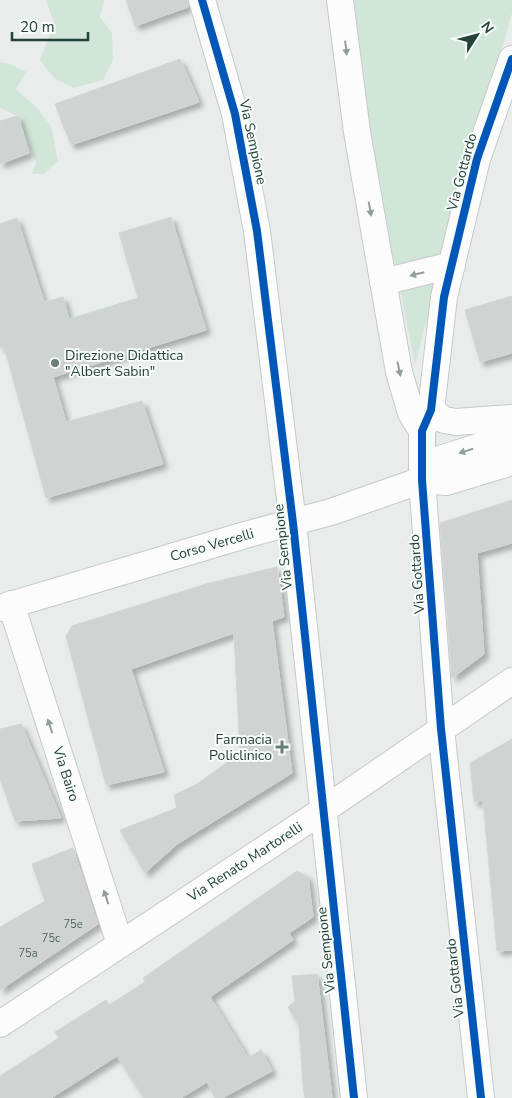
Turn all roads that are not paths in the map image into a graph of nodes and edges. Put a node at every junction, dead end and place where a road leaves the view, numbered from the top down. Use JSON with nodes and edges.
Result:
{"nodes":[{"id":1,"x":202,"y":0,"type":"edge"},
{"id":2,"x":340,"y":0,"type":"edge"},
{"id":3,"x":512,"y":59,"type":"edge"},
{"id":4,"x":452,"y":265,"type":"junction"},
{"id":5,"x":383,"y":282,"type":"junction"},
{"id":6,"x":512,"y":418,"type":"edge"},
{"id":7,"x":427,"y":420,"type":"junction"},
{"id":8,"x":512,"y":436,"type":"edge"},
{"id":9,"x":512,"y":462,"type":"edge"},
{"id":10,"x":422,"y":480,"type":"junction"},
{"id":11,"x":293,"y":523,"type":"junction"},
{"id":12,"x":6,"y":606,"type":"edge"},
{"id":13,"x":512,"y":681,"type":"edge"},
{"id":14,"x":441,"y":729,"type":"junction"},
{"id":15,"x":325,"y":809,"type":"junction"},
{"id":16,"x":120,"y":944,"type":"junction"},
{"id":17,"x":0,"y":1024,"type":"edge"},
{"id":18,"x":354,"y":1098,"type":"edge"},
{"id":19,"x":481,"y":1098,"type":"edge"}],
"edges":[{"from":1,"to":11,"type":"street","name":"Via Sempione"},
{"from":2,"to":5,"type":"street","name":"Via Gottardo","one_way":true},
{"from":3,"to":4,"type":"street","name":"Via Gottardo"},
{"from":4,"to":5,"type":"street","one_way":true},
{"from":4,"to":7,"type":"street","name":"Via Gottardo"},
{"from":5,"to":7,"type":"street","name":"Via Gottardo","one_way":true},
{"from":6,"to":7,"type":"street"},
{"from":7,"to":10,"type":"street","name":"Via Gottardo"},
{"from":8,"to":10,"type":"street","one_way":true},
{"from":9,"to":10,"type":"street","name":"Corso Vercelli"},
{"from":10,"to":11,"type":"street","name":"Corso Vercelli"},
{"from":10,"to":14,"type":"street","name":"Via Gottardo"},
{"from":11,"to":12,"type":"street","name":"Corso Vercelli"},
{"from":11,"to":15,"type":"street","name":"Via Sempione"},
{"from":16,"to":12,"type":"street","name":"Via Bairo","one_way":true},
{"from":13,"to":14,"type":"street","name":"Via Renato Martorelli"},
{"from":14,"to":15,"type":"street","name":"Via Renato Martorelli"},
{"from":14,"to":19,"type":"street","name":"Via Gottardo"},
{"from":15,"to":16,"type":"street","name":"Via Renato Martorelli"},
{"from":15,"to":18,"type":"street","name":"Via Sempione"},
{"from":16,"to":17,"type":"street","name":"Via Renato Martorelli"}]}
